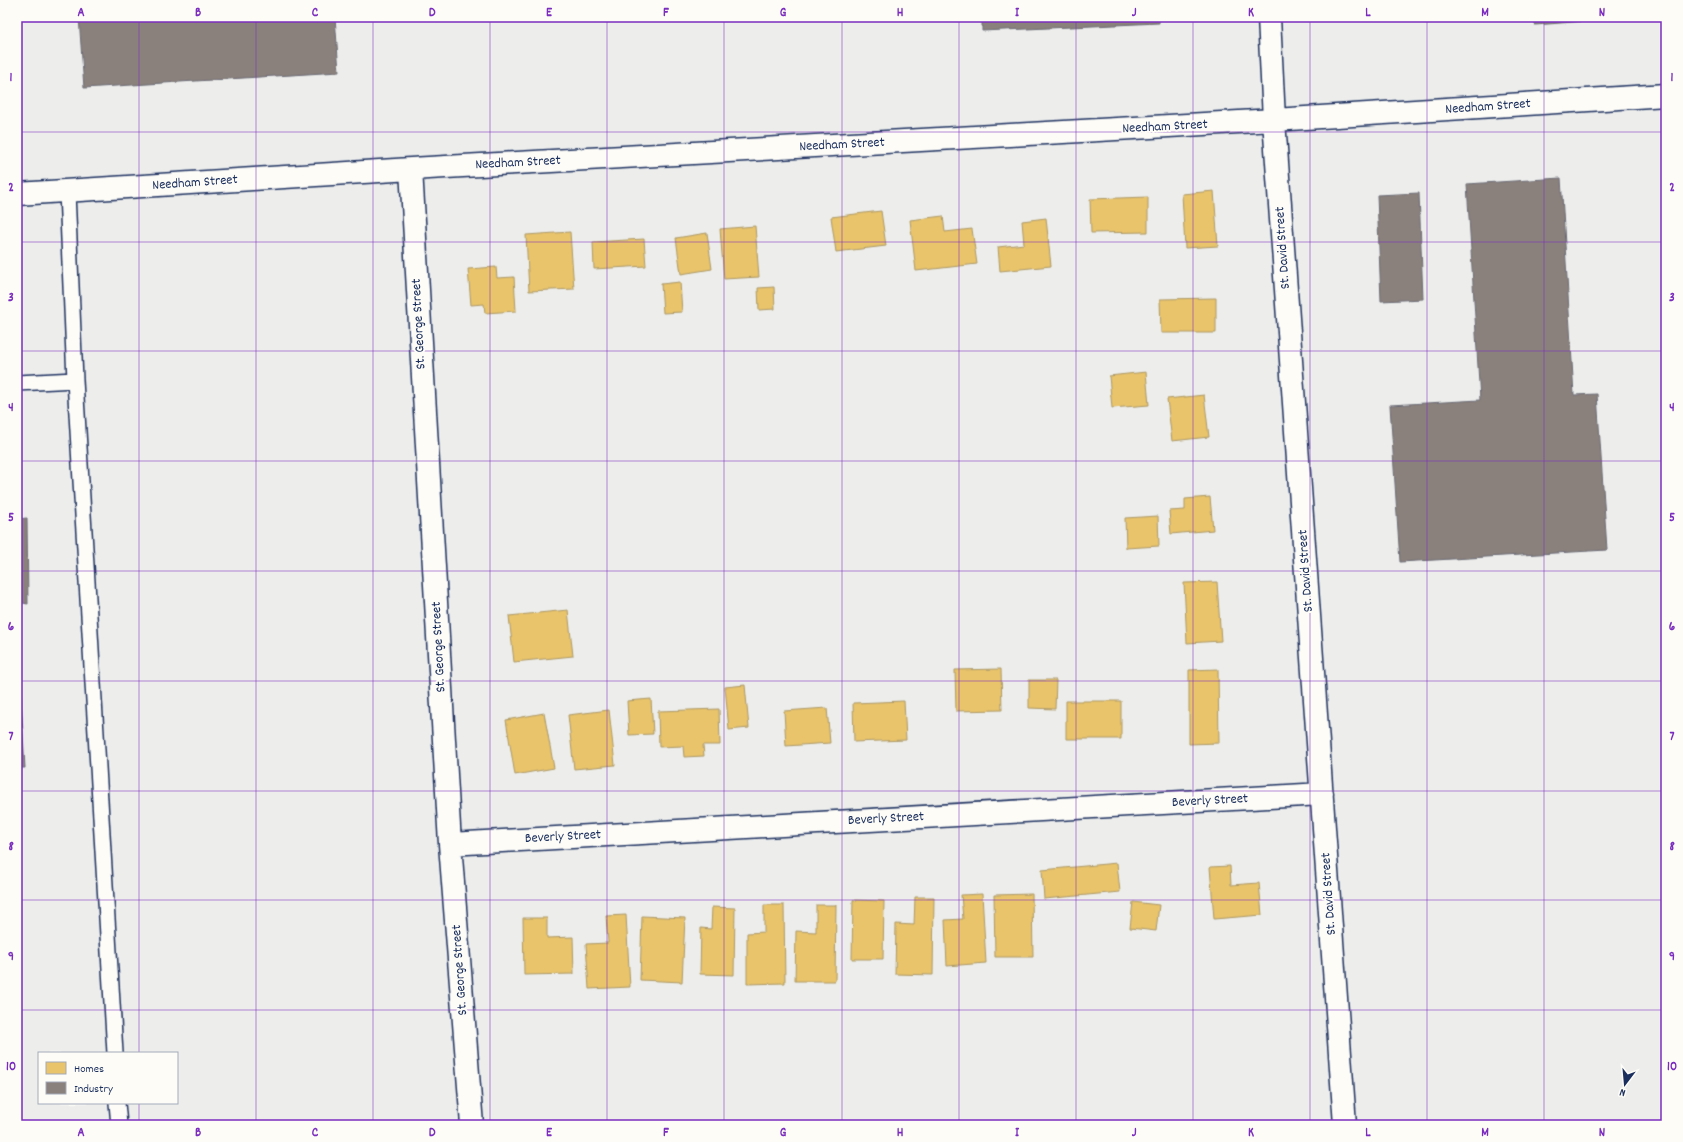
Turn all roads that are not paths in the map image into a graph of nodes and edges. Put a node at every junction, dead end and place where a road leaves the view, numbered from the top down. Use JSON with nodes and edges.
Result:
{"nodes":[{"id":1,"x":1269,"y":17,"type":"edge"},
{"id":2,"x":1666,"y":95,"type":"edge"},
{"id":3,"x":1274,"y":120,"type":"junction"},
{"id":4,"x":411,"y":169,"type":"junction"},
{"id":5,"x":67,"y":192,"type":"junction"},
{"id":6,"x":17,"y":194,"type":"edge"},
{"id":7,"x":75,"y":380,"type":"junction"},
{"id":8,"x":17,"y":383,"type":"edge"},
{"id":9,"x":1322,"y":794,"type":"junction"},
{"id":10,"x":450,"y":844,"type":"junction"},
{"id":11,"x":115,"y":1052,"type":"edge"},
{"id":12,"x":118,"y":1104,"type":"edge"},
{"id":13,"x":119,"y":1125,"type":"edge"},
{"id":14,"x":472,"y":1125,"type":"edge"},
{"id":15,"x":1345,"y":1125,"type":"edge"}],
"edges":[{"from":1,"to":3,"type":"street","name":"St. David Street"},
{"from":2,"to":3,"type":"street","name":"Needham Street"},
{"from":3,"to":4,"type":"street","name":"Needham Street"},
{"from":3,"to":9,"type":"street","name":"St. David Street"},
{"from":4,"to":5,"type":"street","name":"Needham Street"},
{"from":4,"to":10,"type":"street","name":"St. George Street"},
{"from":5,"to":6,"type":"street","name":"Needham Street"},
{"from":5,"to":7,"type":"lane"},
{"from":7,"to":8,"type":"lane"},
{"from":7,"to":11,"type":"lane"},
{"from":9,"to":10,"type":"street","name":"Beverly Street"},
{"from":9,"to":15,"type":"street","name":"St. David Street"},
{"from":10,"to":14,"type":"street","name":"St. George Street"},
{"from":12,"to":13,"type":"lane"}]}
